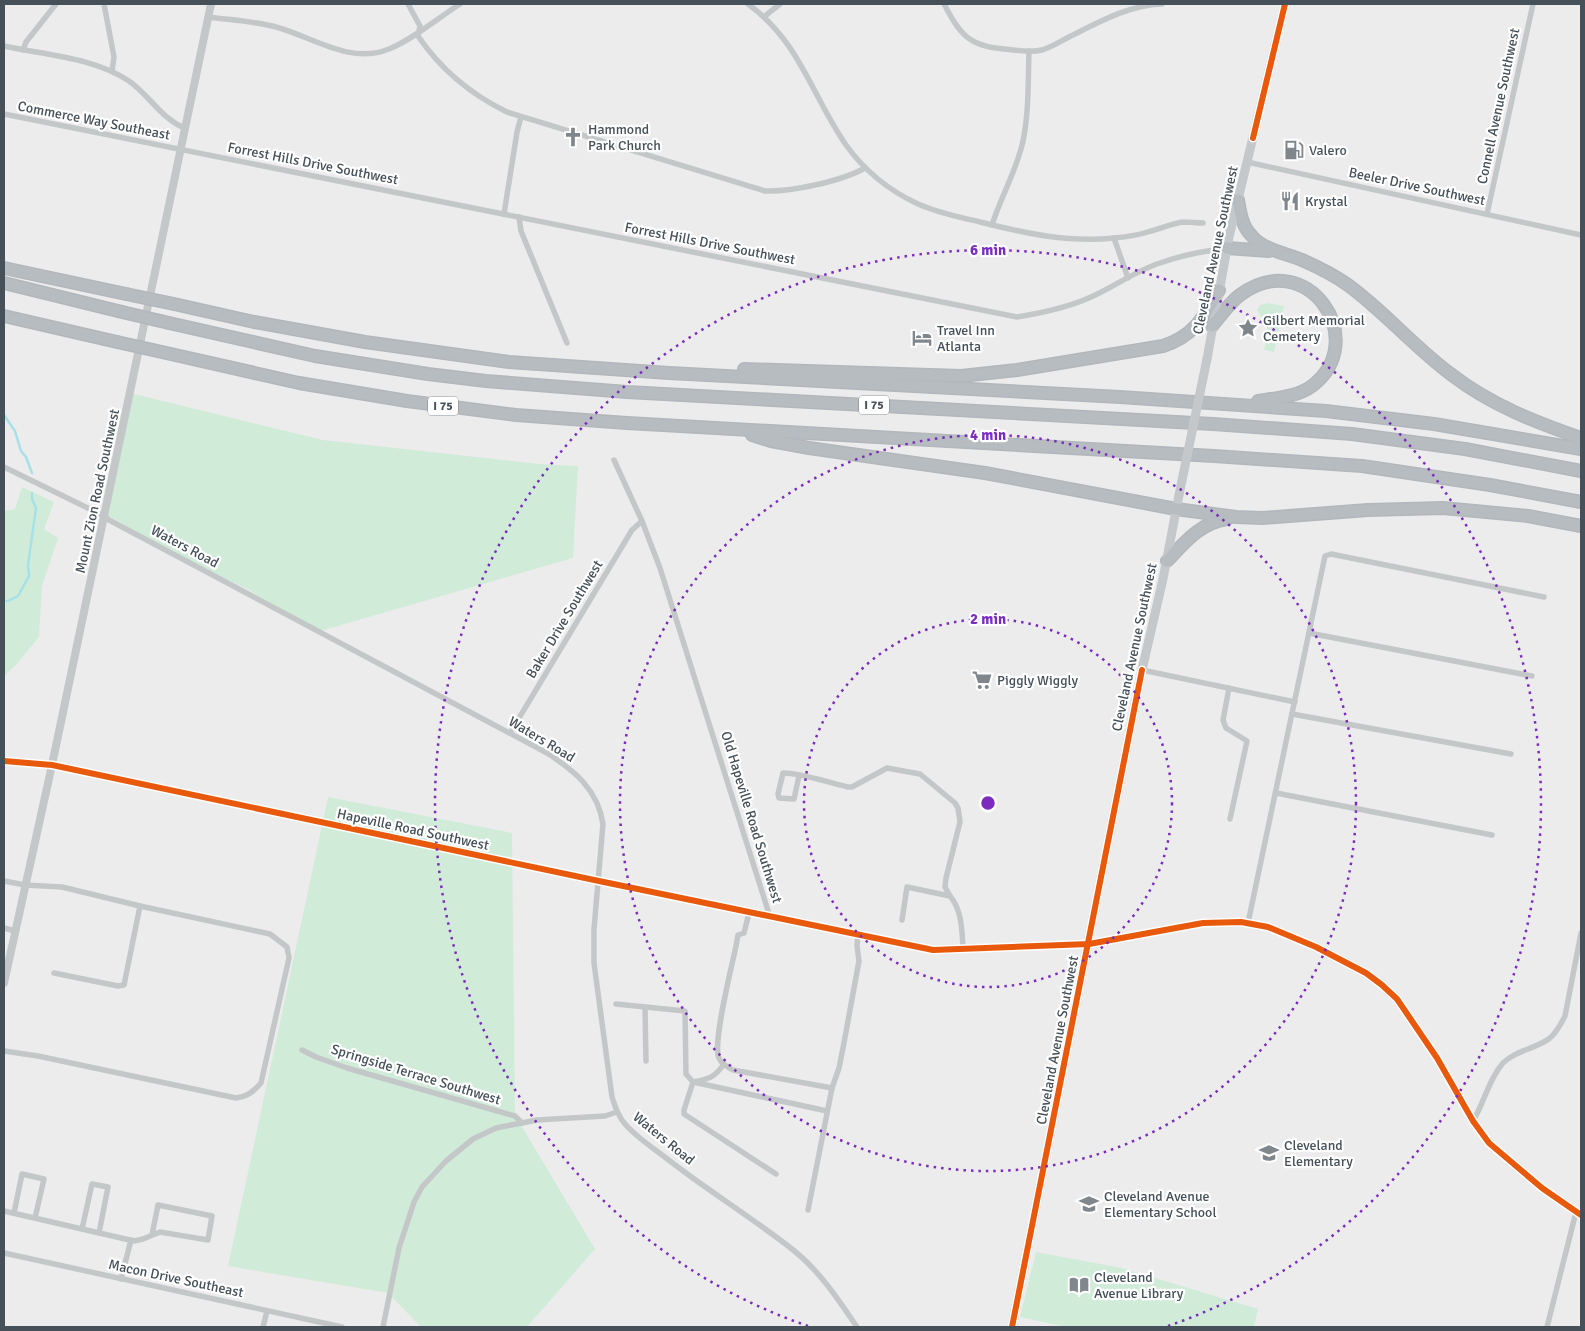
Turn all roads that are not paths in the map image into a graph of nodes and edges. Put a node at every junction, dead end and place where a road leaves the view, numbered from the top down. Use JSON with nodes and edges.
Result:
{"nodes":[{"id":1,"x":56,"y":4,"type":"edge"},
{"id":2,"x":104,"y":4,"type":"edge"},
{"id":3,"x":210,"y":4,"type":"edge"},
{"id":4,"x":408,"y":4,"type":"edge"},
{"id":5,"x":460,"y":4,"type":"edge"},
{"id":6,"x":748,"y":4,"type":"edge"},
{"id":7,"x":780,"y":4,"type":"edge"},
{"id":8,"x":944,"y":4,"type":"edge"},
{"id":9,"x":1162,"y":4,"type":"edge"},
{"id":10,"x":1285,"y":4,"type":"edge"},
{"id":11,"x":1533,"y":4,"type":"edge"},
{"id":12,"x":765,"y":16,"type":"junction"},
{"id":13,"x":208,"y":17,"type":"junction"},
{"id":14,"x":419,"y":31,"type":"junction"},
{"id":15,"x":4,"y":46,"type":"edge"},
{"id":16,"x":23,"y":50,"type":"junction"},
{"id":17,"x":1029,"y":51,"type":"junction"},
{"id":18,"x":112,"y":71,"type":"junction"},
{"id":19,"x":4,"y":114,"type":"edge"},
{"id":20,"x":521,"y":117,"type":"junction"},
{"id":21,"x":184,"y":128,"type":"junction"},
{"id":22,"x":180,"y":149,"type":"junction"},
{"id":23,"x":1247,"y":162,"type":"junction"},
{"id":24,"x":865,"y":168,"type":"junction"},
{"id":25,"x":1238,"y":200,"type":"junction"},
{"id":26,"x":504,"y":214,"type":"junction"},
{"id":27,"x":1487,"y":214,"type":"junction"},
{"id":28,"x":519,"y":217,"type":"junction"},
{"id":29,"x":1203,"y":223,"type":"dead end"},
{"id":30,"x":992,"y":225,"type":"junction"},
{"id":31,"x":1581,"y":235,"type":"edge"},
{"id":32,"x":1114,"y":238,"type":"junction"},
{"id":33,"x":1227,"y":248,"type":"junction"},
{"id":34,"x":1281,"y":253,"type":"junction"},
{"id":35,"x":4,"y":268,"type":"edge"},
{"id":36,"x":1128,"y":278,"type":"junction"},
{"id":37,"x":4,"y":283,"type":"edge"},
{"id":38,"x":1219,"y":290,"type":"junction"},
{"id":39,"x":4,"y":316,"type":"edge"},
{"id":40,"x":1212,"y":326,"type":"junction"},
{"id":41,"x":567,"y":343,"type":"dead end"},
{"id":42,"x":669,"y":373,"type":"junction"},
{"id":43,"x":1236,"y":405,"type":"junction"},
{"id":44,"x":737,"y":430,"type":"junction"},
{"id":45,"x":1581,"y":438,"type":"edge"},
{"id":46,"x":1581,"y":450,"type":"edge"},
{"id":47,"x":614,"y":460,"type":"dead end"},
{"id":48,"x":4,"y":467,"type":"edge"},
{"id":49,"x":1581,"y":471,"type":"edge"},
{"id":50,"x":1581,"y":502,"type":"edge"},
{"id":51,"x":1176,"y":508,"type":"junction"},
{"id":52,"x":104,"y":516,"type":"junction"},
{"id":53,"x":1236,"y":517,"type":"junction"},
{"id":54,"x":642,"y":521,"type":"junction"},
{"id":55,"x":1581,"y":526,"type":"edge"},
{"id":56,"x":1167,"y":561,"type":"junction"},
{"id":57,"x":1544,"y":597,"type":"dead end"},
{"id":58,"x":1309,"y":633,"type":"junction"},
{"id":59,"x":1142,"y":670,"type":"junction"},
{"id":60,"x":1532,"y":676,"type":"dead end"},
{"id":61,"x":1229,"y":688,"type":"junction"},
{"id":62,"x":1295,"y":702,"type":"junction"},
{"id":63,"x":1292,"y":714,"type":"junction"},
{"id":64,"x":510,"y":733,"type":"junction"},
{"id":65,"x":1511,"y":754,"type":"dead end"},
{"id":66,"x":4,"y":761,"type":"edge"},
{"id":67,"x":52,"y":765,"type":"junction"},
{"id":68,"x":799,"y":776,"type":"junction"},
{"id":69,"x":1276,"y":793,"type":"junction"},
{"id":70,"x":1230,"y":819,"type":"dead end"},
{"id":71,"x":1492,"y":835,"type":"dead end"},
{"id":72,"x":4,"y":881,"type":"edge"},
{"id":73,"x":599,"y":881,"type":"junction"},
{"id":74,"x":25,"y":885,"type":"junction"},
{"id":75,"x":950,"y":896,"type":"junction"},
{"id":76,"x":140,"y":906,"type":"junction"},
{"id":77,"x":749,"y":912,"type":"junction"},
{"id":78,"x":770,"y":917,"type":"junction"},
{"id":79,"x":902,"y":920,"type":"dead end"},
{"id":80,"x":1248,"y":923,"type":"junction"},
{"id":81,"x":4,"y":928,"type":"edge"},
{"id":82,"x":15,"y":930,"type":"junction"},
{"id":83,"x":1581,"y":933,"type":"edge"},
{"id":84,"x":858,"y":935,"type":"junction"},
{"id":85,"x":1089,"y":944,"type":"junction"},
{"id":86,"x":963,"y":948,"type":"junction"},
{"id":87,"x":54,"y":973,"type":"dead end"},
{"id":88,"x":4,"y":983,"type":"edge"},
{"id":89,"x":616,"y":1004,"type":"dead end"},
{"id":90,"x":645,"y":1008,"type":"junction"},
{"id":91,"x":302,"y":1050,"type":"dead end"},
{"id":92,"x":4,"y":1051,"type":"edge"},
{"id":93,"x":646,"y":1061,"type":"dead end"},
{"id":94,"x":724,"y":1064,"type":"junction"},
{"id":95,"x":693,"y":1082,"type":"junction"},
{"id":96,"x":832,"y":1088,"type":"junction"},
{"id":97,"x":827,"y":1110,"type":"junction"},
{"id":98,"x":617,"y":1112,"type":"junction"},
{"id":99,"x":1473,"y":1121,"type":"junction"},
{"id":100,"x":522,"y":1122,"type":"junction"},
{"id":101,"x":776,"y":1174,"type":"dead end"},
{"id":102,"x":808,"y":1210,"type":"dead end"},
{"id":103,"x":4,"y":1211,"type":"edge"},
{"id":104,"x":14,"y":1213,"type":"junction"},
{"id":105,"x":1579,"y":1213,"type":"edge"},
{"id":106,"x":35,"y":1218,"type":"junction"},
{"id":107,"x":82,"y":1229,"type":"junction"},
{"id":108,"x":99,"y":1233,"type":"junction"},
{"id":109,"x":152,"y":1235,"type":"junction"},
{"id":110,"x":131,"y":1240,"type":"junction"},
{"id":111,"x":4,"y":1253,"type":"edge"},
{"id":112,"x":121,"y":1279,"type":"junction"},
{"id":113,"x":267,"y":1311,"type":"junction"},
{"id":114,"x":263,"y":1327,"type":"edge"},
{"id":115,"x":342,"y":1327,"type":"edge"},
{"id":116,"x":383,"y":1327,"type":"edge"},
{"id":117,"x":858,"y":1327,"type":"edge"},
{"id":118,"x":1012,"y":1327,"type":"edge"},
{"id":119,"x":1547,"y":1327,"type":"edge"}],
"edges":[{"from":1,"to":16,"type":"street"},
{"from":2,"to":18,"type":"street"},
{"from":3,"to":13,"type":"street","name":"Mount Zion Road Southwest"},
{"from":4,"to":14,"type":"street"},
{"from":5,"to":14,"type":"street"},
{"from":6,"to":12,"type":"street"},
{"from":7,"to":12,"type":"street"},
{"from":8,"to":17,"type":"street"},
{"from":9,"to":17,"type":"street"},
{"from":10,"to":23,"type":"main road","name":"Cleveland Avenue Southwest"},
{"from":11,"to":27,"type":"street","name":"Connell Avenue Southwest"},
{"from":12,"to":24,"type":"street"},
{"from":13,"to":14,"type":"street"},
{"from":13,"to":21,"type":"street","name":"Mount Zion Road Southwest"},
{"from":14,"to":20,"type":"street"},
{"from":15,"to":16,"type":"street"},
{"from":16,"to":18,"type":"street"},
{"from":17,"to":30,"type":"street"},
{"from":18,"to":21,"type":"street"},
{"from":19,"to":22,"type":"street","name":"Commerce Way Southeast"},
{"from":20,"to":24,"type":"street"},
{"from":20,"to":26,"type":"street"},
{"from":21,"to":22,"type":"street","name":"Mount Zion Road Southwest"},
{"from":22,"to":26,"type":"street","name":"Forrest Hills Drive Southwest"},
{"from":22,"to":52,"type":"street","name":"Mount Zion Road Southwest"},
{"from":23,"to":25,"type":"main road","name":"Cleveland Avenue Southwest"},
{"from":23,"to":27,"type":"street","name":"Beeler Drive Southwest"},
{"from":24,"to":30,"type":"street"},
{"from":25,"to":33,"type":"main road","name":"Cleveland Avenue Southwest"},
{"from":25,"to":34,"type":"highway"},
{"from":26,"to":28,"type":"street","name":"Forrest Hills Drive Southwest"},
{"from":27,"to":31,"type":"street","name":"Beeler Drive Southwest"},
{"from":28,"to":36,"type":"street","name":"Forrest Hills Drive Southwest"},
{"from":28,"to":41,"type":"street"},
{"from":29,"to":32,"type":"street"},
{"from":30,"to":32,"type":"street"},
{"from":32,"to":36,"type":"street"},
{"from":33,"to":34,"type":"highway"},
{"from":33,"to":36,"type":"street","name":"Forrest Hills Drive Southwest"},
{"from":33,"to":38,"type":"main road","name":"Cleveland Avenue Southwest"},
{"from":34,"to":45,"type":"highway"},
{"from":35,"to":42,"type":"highway","bridge":true},
{"from":37,"to":49,"type":"highway","number":"I 75","bridge":true},
{"from":38,"to":40,"type":"main road","name":"Cleveland Avenue Southwest"},
{"from":38,"to":42,"type":"highway"},
{"from":39,"to":44,"type":"highway","number":"I 75","bridge":true},
{"from":40,"to":43,"type":"highway"},
{"from":40,"to":51,"type":"main road","name":"Cleveland Avenue Southwest","bridge":true},
{"from":42,"to":43,"type":"highway"},
{"from":43,"to":46,"type":"highway"},
{"from":44,"to":50,"type":"highway","number":"I 75"},
{"from":44,"to":51,"type":"highway"},
{"from":47,"to":54,"type":"street","name":"Old Hapeville Road Southwest"},
{"from":48,"to":52,"type":"street","name":"Waters Road"},
{"from":51,"to":53,"type":"highway"},
{"from":51,"to":56,"type":"main road","name":"Cleveland Avenue Southwest"},
{"from":52,"to":64,"type":"street","name":"Waters Road"},
{"from":52,"to":67,"type":"street","name":"Mount Zion Road Southwest"},
{"from":53,"to":55,"type":"highway"},
{"from":53,"to":56,"type":"highway"},
{"from":54,"to":64,"type":"street","name":"Baker Drive Southwest"},
{"from":54,"to":78,"type":"street","name":"Old Hapeville Road Southwest"},
{"from":56,"to":59,"type":"main road","name":"Cleveland Avenue Southwest"},
{"from":57,"to":58,"type":"street"},
{"from":58,"to":60,"type":"street"},
{"from":58,"to":62,"type":"street"},
{"from":59,"to":61,"type":"street"},
{"from":59,"to":85,"type":"main road","name":"Cleveland Avenue Southwest"},
{"from":61,"to":62,"type":"street"},
{"from":61,"to":70,"type":"street"},
{"from":62,"to":63,"type":"street"},
{"from":63,"to":65,"type":"street"},
{"from":63,"to":69,"type":"street"},
{"from":64,"to":73,"type":"street","name":"Waters Road"},
{"from":66,"to":67,"type":"street","name":"Hapeville Road Southwest"},
{"from":67,"to":73,"type":"street","name":"Hapeville Road Southwest"},
{"from":67,"to":74,"type":"street","name":"Mount Zion Road Southwest"},
{"from":68,"to":68,"type":"street"},
{"from":68,"to":75,"type":"street"},
{"from":69,"to":71,"type":"street"},
{"from":69,"to":80,"type":"street"},
{"from":72,"to":74,"type":"street"},
{"from":73,"to":77,"type":"street","name":"Hapeville Road Southwest"},
{"from":73,"to":98,"type":"street","name":"Waters Road"},
{"from":74,"to":76,"type":"street"},
{"from":74,"to":82,"type":"street","name":"Mount Zion Road Southwest"},
{"from":75,"to":79,"type":"street"},
{"from":75,"to":86,"type":"street"},
{"from":76,"to":87,"type":"street"},
{"from":76,"to":92,"type":"street"},
{"from":77,"to":78,"type":"street","name":"Hapeville Road Southwest"},
{"from":77,"to":94,"type":"street"},
{"from":78,"to":84,"type":"street","name":"Old Hapeville Road Southwest"},
{"from":80,"to":85,"type":"street","name":"Old Hapeville Road Southwest"},
{"from":80,"to":99,"type":"street","name":"Old Hapeville Road Southwest"},
{"from":81,"to":82,"type":"street"},
{"from":82,"to":88,"type":"street","name":"Mount Zion Road Southwest"},
{"from":83,"to":99,"type":"street"},
{"from":84,"to":86,"type":"street","name":"Old Hapeville Road Southwest"},
{"from":84,"to":96,"type":"street"},
{"from":85,"to":86,"type":"street","name":"Old Hapeville Road Southwest"},
{"from":85,"to":118,"type":"main road","name":"Cleveland Avenue Southwest"},
{"from":89,"to":90,"type":"street"},
{"from":90,"to":93,"type":"street"},
{"from":90,"to":95,"type":"street"},
{"from":91,"to":100,"type":"street","name":"Springside Terrace Southwest"},
{"from":94,"to":95,"type":"street"},
{"from":94,"to":96,"type":"street"},
{"from":95,"to":97,"type":"street"},
{"from":95,"to":101,"type":"street"},
{"from":96,"to":97,"type":"street"},
{"from":97,"to":102,"type":"street"},
{"from":98,"to":100,"type":"street"},
{"from":98,"to":117,"type":"street","name":"Waters Road"},
{"from":99,"to":105,"type":"street","name":"Old Hapeville Road Southwest"},
{"from":100,"to":116,"type":"street"},
{"from":103,"to":104,"type":"street"},
{"from":104,"to":106,"type":"street"},
{"from":104,"to":106,"type":"street"},
{"from":105,"to":119,"type":"street"},
{"from":106,"to":107,"type":"street"},
{"from":107,"to":108,"type":"street"},
{"from":107,"to":108,"type":"street"},
{"from":108,"to":110,"type":"street"},
{"from":109,"to":109,"type":"street"},
{"from":109,"to":110,"type":"street"},
{"from":110,"to":112,"type":"street"},
{"from":111,"to":112,"type":"street","name":"Macon Drive Southeast"},
{"from":112,"to":113,"type":"street","name":"Macon Drive Southeast"},
{"from":113,"to":114,"type":"street"},
{"from":113,"to":115,"type":"street","name":"Macon Drive Southeast"}]}
